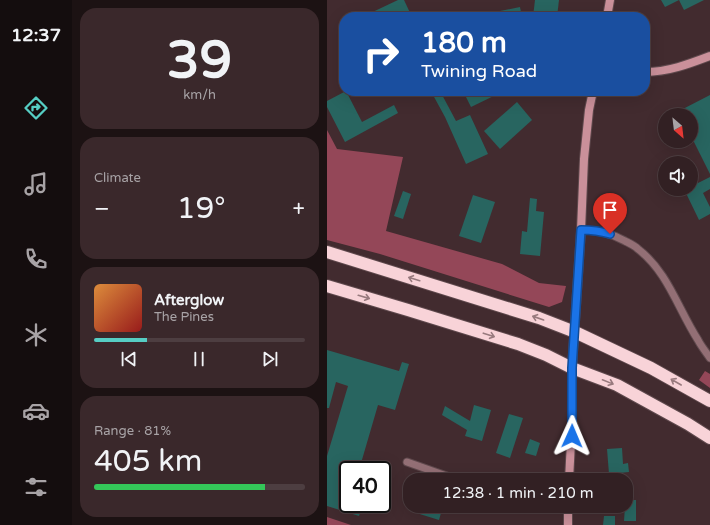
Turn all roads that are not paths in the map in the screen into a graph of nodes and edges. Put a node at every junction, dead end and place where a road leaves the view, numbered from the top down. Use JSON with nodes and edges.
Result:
{"nodes":[{"id":1,"x":610,"y":0,"type":"edge"},
{"id":2,"x":608,"y":12,"type":"edge"},
{"id":3,"x":710,"y":56,"type":"edge"},
{"id":4,"x":650,"y":72,"type":"edge"},
{"id":5,"x":592,"y":96,"type":"edge"},
{"id":6,"x":581,"y":230,"type":"junction"},
{"id":7,"x":327,"y":252,"type":"edge"},
{"id":8,"x":327,"y":286,"type":"edge"},
{"id":9,"x":575,"y":332,"type":"junction"},
{"id":10,"x":710,"y":358,"type":"edge"},
{"id":11,"x":572,"y":368,"type":"junction"},
{"id":12,"x":710,"y":401,"type":"edge"},
{"id":13,"x":710,"y":438,"type":"edge"},
{"id":14,"x":407,"y":462,"type":"dead end"},
{"id":15,"x":438,"y":473,"type":"edge"},
{"id":16,"x":569,"y":473,"type":"edge"},
{"id":17,"x":568,"y":513,"type":"edge"},
{"id":18,"x":568,"y":525,"type":"edge"}],
"edges":[{"from":1,"to":2,"type":"main road"},
{"from":3,"to":4,"type":"main road"},
{"from":5,"to":6,"type":"main road"},
{"from":6,"to":9,"type":"main road"},
{"from":6,"to":10,"type":"street"},
{"from":9,"to":7,"type":"highway","one_way":true},
{"from":8,"to":11,"type":"highway","one_way":true},
{"from":9,"to":11,"type":"main road"},
{"from":12,"to":9,"type":"highway","one_way":true},
{"from":11,"to":13,"type":"highway","one_way":true},
{"from":11,"to":16,"type":"main road"},
{"from":14,"to":15,"type":"street"},
{"from":17,"to":18,"type":"main road"}]}
